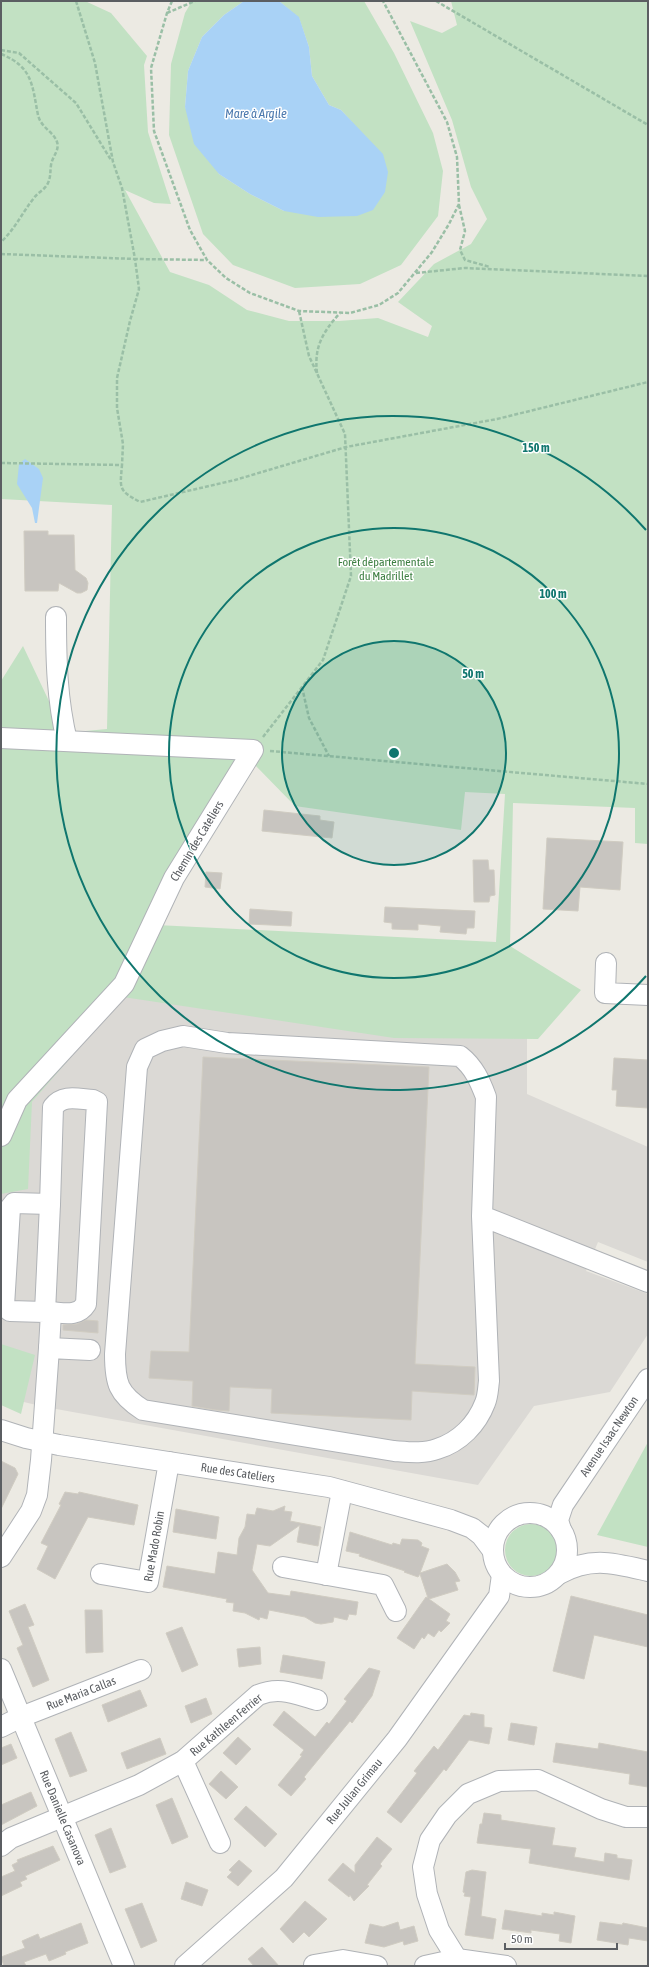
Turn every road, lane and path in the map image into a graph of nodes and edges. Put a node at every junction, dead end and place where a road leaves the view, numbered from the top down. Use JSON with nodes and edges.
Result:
{"nodes":[{"id":1,"x":76,"y":1,"type":"edge"},
{"id":2,"x":172,"y":1,"type":"edge"},
{"id":3,"x":195,"y":1,"type":"edge"},
{"id":4,"x":383,"y":1,"type":"edge"},
{"id":5,"x":436,"y":1,"type":"edge"},
{"id":6,"x":167,"y":13,"type":"junction"},
{"id":7,"x":1,"y":50,"type":"edge"},
{"id":8,"x":1,"y":54,"type":"edge"},
{"id":9,"x":648,"y":125,"type":"edge"},
{"id":10,"x":112,"y":162,"type":"junction"},
{"id":11,"x":459,"y":204,"type":"junction"},
{"id":12,"x":1,"y":242,"type":"edge"},
{"id":13,"x":1,"y":254,"type":"edge"},
{"id":14,"x":134,"y":259,"type":"junction"},
{"id":15,"x":207,"y":260,"type":"junction"},
{"id":16,"x":494,"y":269,"type":"junction"},
{"id":17,"x":415,"y":273,"type":"junction"},
{"id":18,"x":648,"y":276,"type":"edge"},
{"id":19,"x":299,"y":311,"type":"junction"},
{"id":20,"x":340,"y":313,"type":"junction"},
{"id":21,"x":317,"y":377,"type":"junction"},
{"id":22,"x":648,"y":382,"type":"edge"},
{"id":23,"x":346,"y":447,"type":"junction"},
{"id":24,"x":1,"y":463,"type":"edge"},
{"id":25,"x":122,"y":465,"type":"junction"},
{"id":26,"x":56,"y":617,"type":"dead end"},
{"id":27,"x":302,"y":687,"type":"junction"},
{"id":28,"x":1,"y":738,"type":"edge"},
{"id":29,"x":67,"y":741,"type":"junction"},
{"id":30,"x":253,"y":750,"type":"junction"},
{"id":31,"x":330,"y":757,"type":"junction"},
{"id":32,"x":648,"y":784,"type":"edge"},
{"id":33,"x":606,"y":963,"type":"dead end"},
{"id":34,"x":648,"y":996,"type":"edge"},
{"id":35,"x":1,"y":1136,"type":"edge"},
{"id":36,"x":50,"y":1204,"type":"junction"},
{"id":37,"x":482,"y":1216,"type":"junction"},
{"id":38,"x":648,"y":1282,"type":"edge"},
{"id":39,"x":48,"y":1312,"type":"junction"},
{"id":40,"x":49,"y":1348,"type":"junction"},
{"id":41,"x":90,"y":1350,"type":"dead end"},
{"id":42,"x":648,"y":1379,"type":"edge"},
{"id":43,"x":1,"y":1430,"type":"edge"},
{"id":44,"x":42,"y":1440,"type":"junction"},
{"id":45,"x":169,"y":1462,"type":"junction"},
{"id":46,"x":342,"y":1490,"type":"junction"},
{"id":47,"x":570,"y":1493,"type":"junction"},
{"id":48,"x":539,"y":1514,"type":"junction"},
{"id":49,"x":508,"y":1521,"type":"junction"},
{"id":50,"x":9,"y":1528,"type":"edge"},
{"id":51,"x":472,"y":1528,"type":"junction"},
{"id":52,"x":564,"y":1536,"type":"junction"},
{"id":53,"x":493,"y":1551,"type":"junction"},
{"id":54,"x":1,"y":1558,"type":"edge"},
{"id":55,"x":593,"y":1562,"type":"junction"},
{"id":56,"x":283,"y":1567,"type":"dead end"},
{"id":57,"x":648,"y":1571,"type":"edge"},
{"id":58,"x":101,"y":1574,"type":"dead end"},
{"id":59,"x":558,"y":1574,"type":"junction"},
{"id":60,"x":326,"y":1575,"type":"junction"},
{"id":61,"x":502,"y":1575,"type":"junction"},
{"id":62,"x":525,"y":1587,"type":"junction"},
{"id":63,"x":499,"y":1596,"type":"junction"},
{"id":64,"x":396,"y":1611,"type":"dead end"},
{"id":65,"x":1,"y":1669,"type":"edge"},
{"id":66,"x":141,"y":1670,"type":"dead end"},
{"id":67,"x":317,"y":1700,"type":"dead end"},
{"id":68,"x":21,"y":1717,"type":"junction"},
{"id":69,"x":1,"y":1727,"type":"edge"},
{"id":70,"x":183,"y":1761,"type":"junction"},
{"id":71,"x":62,"y":1816,"type":"junction"},
{"id":72,"x":648,"y":1817,"type":"edge"},
{"id":73,"x":220,"y":1843,"type":"dead end"},
{"id":74,"x":1,"y":1846,"type":"edge"},
{"id":75,"x":457,"y":1959,"type":"junction"},
{"id":76,"x":314,"y":1965,"type":"edge"},
{"id":77,"x":124,"y":1966,"type":"edge"},
{"id":78,"x":185,"y":1966,"type":"edge"},
{"id":79,"x":377,"y":1966,"type":"edge"},
{"id":80,"x":425,"y":1966,"type":"edge"},
{"id":81,"x":506,"y":1966,"type":"edge"}],
"edges":[{"from":1,"to":10,"type":"path"},
{"from":2,"to":6,"type":"path"},
{"from":3,"to":6,"type":"path"},
{"from":4,"to":11,"type":"path"},
{"from":5,"to":9,"type":"path"},
{"from":6,"to":15,"type":"path"},
{"from":7,"to":10,"type":"path"},
{"from":8,"to":12,"type":"path"},
{"from":10,"to":14,"type":"path"},
{"from":11,"to":16,"type":"path"},
{"from":11,"to":17,"type":"path"},
{"from":13,"to":14,"type":"path"},
{"from":14,"to":15,"type":"path"},
{"from":14,"to":25,"type":"path"},
{"from":15,"to":19,"type":"path"},
{"from":16,"to":17,"type":"path"},
{"from":16,"to":18,"type":"path"},
{"from":17,"to":20,"type":"path"},
{"from":19,"to":20,"type":"path"},
{"from":19,"to":21,"type":"path"},
{"from":20,"to":21,"type":"path"},
{"from":21,"to":23,"type":"path"},
{"from":22,"to":23,"type":"path"},
{"from":23,"to":25,"type":"path"},
{"from":23,"to":27,"type":"path"},
{"from":24,"to":25,"type":"path"},
{"from":26,"to":29,"type":"street"},
{"from":27,"to":30,"type":"path"},
{"from":27,"to":31,"type":"path"},
{"from":28,"to":29,"type":"street"},
{"from":29,"to":30,"type":"street"},
{"from":30,"to":31,"type":"path"},
{"from":30,"to":35,"type":"street","name":"Chemin des Cateliers"},
{"from":31,"to":32,"type":"path"},
{"from":33,"to":34,"type":"street"},
{"from":36,"to":39,"type":"street"},
{"from":36,"to":39,"type":"street"},
{"from":36,"to":39,"type":"street"},
{"from":37,"to":37,"type":"street"},
{"from":37,"to":38,"type":"street"},
{"from":39,"to":40,"type":"street"},
{"from":40,"to":41,"type":"street"},
{"from":40,"to":44,"type":"street"},
{"from":42,"to":47,"type":"street","name":"Avenue Isaac Newton"},
{"from":43,"to":44,"type":"street","name":"Rue des Cateliers"},
{"from":44,"to":45,"type":"street","name":"Rue des Cateliers"},
{"from":44,"to":50,"type":"street"},
{"from":45,"to":46,"type":"street","name":"Rue des Cateliers"},
{"from":45,"to":58,"type":"street","name":"Rue Mado Robin"},
{"from":46,"to":51,"type":"street","name":"Rue des Cateliers"},
{"from":46,"to":60,"type":"street"},
{"from":47,"to":48,"type":"street","name":"Avenue Isaac Newton"},
{"from":47,"to":52,"type":"street","name":"Avenue Isaac Newton"},
{"from":48,"to":49,"type":"street"},
{"from":48,"to":52,"type":"street"},
{"from":49,"to":51,"type":"street","name":"Rue des Cateliers"},
{"from":49,"to":53,"type":"street"},
{"from":50,"to":54,"type":"street"},
{"from":51,"to":53,"type":"street","name":"Rue des Cateliers"},
{"from":52,"to":55,"type":"street"},
{"from":52,"to":59,"type":"street"},
{"from":53,"to":61,"type":"street"},
{"from":55,"to":57,"type":"street"},
{"from":55,"to":59,"type":"street"},
{"from":56,"to":60,"type":"street"},
{"from":59,"to":62,"type":"street"},
{"from":60,"to":64,"type":"street"},
{"from":61,"to":62,"type":"street"},
{"from":61,"to":63,"type":"street","name":"Rue Julian Grimau"},
{"from":62,"to":63,"type":"street"},
{"from":63,"to":78,"type":"street","name":"Rue Julian Grimau"},
{"from":65,"to":68,"type":"street","name":"Rue Danielle Casanova"},
{"from":66,"to":68,"type":"street","name":"Rue Maria Callas"},
{"from":67,"to":70,"type":"street","name":"Rue Kathleen Ferrier"},
{"from":68,"to":69,"type":"street","name":"Rue Maria Callas"},
{"from":68,"to":71,"type":"street","name":"Rue Danielle Casanova"},
{"from":70,"to":71,"type":"street","name":"Rue Kathleen Ferrier"},
{"from":70,"to":73,"type":"street","name":"Rue Kathleen Ferrier"},
{"from":71,"to":74,"type":"street","name":"Rue Kathleen Ferrier"},
{"from":71,"to":77,"type":"street","name":"Rue Danielle Casanova"},
{"from":72,"to":75,"type":"street"},
{"from":75,"to":80,"type":"street"},
{"from":75,"to":81,"type":"street"},
{"from":76,"to":79,"type":"street"}]}
